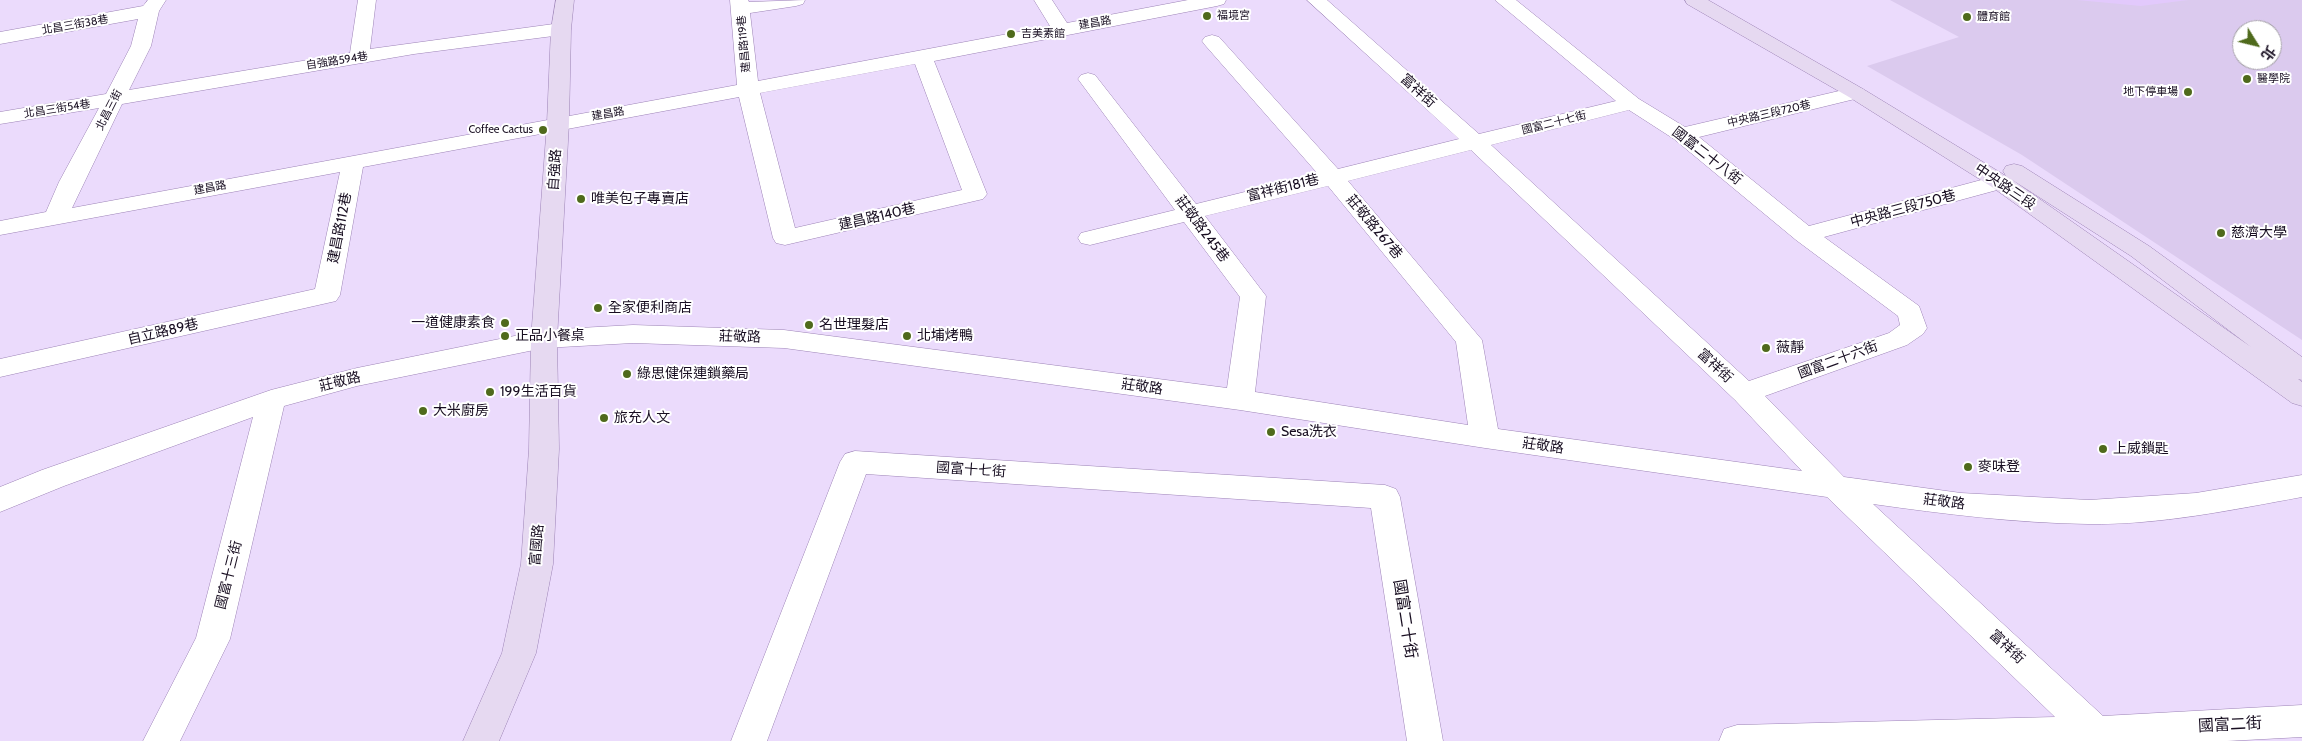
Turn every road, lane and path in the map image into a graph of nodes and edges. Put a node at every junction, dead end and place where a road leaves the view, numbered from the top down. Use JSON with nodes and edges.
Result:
{"nodes":[{"id":1,"x":367,"y":0,"type":"edge"},
{"id":2,"x":565,"y":0,"type":"edge"},
{"id":3,"x":796,"y":0,"type":"edge"},
{"id":4,"x":1044,"y":0,"type":"edge"},
{"id":5,"x":1217,"y":0,"type":"edge"},
{"id":6,"x":1316,"y":0,"type":"edge"},
{"id":7,"x":1504,"y":0,"type":"edge"},
{"id":8,"x":1694,"y":0,"type":"edge"},
{"id":9,"x":1723,"y":0,"type":"edge"},
{"id":10,"x":740,"y":4,"type":"edge"},
{"id":11,"x":153,"y":6,"type":"edge"},
{"id":12,"x":561,"y":29,"type":"junction"},
{"id":13,"x":1062,"y":29,"type":"junction"},
{"id":14,"x":0,"y":38,"type":"edge"},
{"id":15,"x":1212,"y":41,"type":"dead end"},
{"id":16,"x":359,"y":57,"type":"junction"},
{"id":17,"x":922,"y":57,"type":"junction"},
{"id":18,"x":1088,"y":79,"type":"dead end"},
{"id":19,"x":748,"y":88,"type":"junction"},
{"id":20,"x":1856,"y":93,"type":"junction"},
{"id":21,"x":114,"y":99,"type":"junction"},
{"id":22,"x":1632,"y":103,"type":"junction"},
{"id":23,"x":0,"y":118,"type":"edge"},
{"id":24,"x":558,"y":123,"type":"junction"},
{"id":25,"x":1682,"y":134,"type":"junction"},
{"id":26,"x":1476,"y":143,"type":"junction"},
{"id":27,"x":353,"y":162,"type":"junction"},
{"id":28,"x":1332,"y":176,"type":"junction"},
{"id":29,"x":2000,"y":182,"type":"junction"},
{"id":30,"x":1189,"y":212,"type":"junction"},
{"id":31,"x":56,"y":217,"type":"junction"},
{"id":32,"x":0,"y":228,"type":"edge"},
{"id":33,"x":1805,"y":235,"type":"junction"},
{"id":34,"x":1090,"y":238,"type":"dead end"},
{"id":35,"x":327,"y":295,"type":"joint"},
{"id":36,"x":1910,"y":312,"type":"joint"},
{"id":37,"x":544,"y":339,"type":"junction"},
{"id":38,"x":0,"y":368,"type":"edge"},
{"id":39,"x":2302,"y":371,"type":"edge"},
{"id":40,"x":1745,"y":393,"type":"junction"},
{"id":41,"x":2302,"y":396,"type":"edge"},
{"id":42,"x":272,"y":400,"type":"junction"},
{"id":43,"x":1240,"y":400,"type":"junction"},
{"id":44,"x":1485,"y":438,"type":"junction"},
{"id":45,"x":2302,"y":486,"type":"edge"},
{"id":46,"x":1835,"y":487,"type":"junction"},
{"id":47,"x":1385,"y":497,"type":"joint"},
{"id":48,"x":0,"y":500,"type":"edge"},
{"id":49,"x":2302,"y":721,"type":"edge"},
{"id":50,"x":2101,"y":737,"type":"edge"},
{"id":51,"x":162,"y":741,"type":"edge"},
{"id":52,"x":480,"y":741,"type":"edge"},
{"id":53,"x":749,"y":741,"type":"edge"},
{"id":54,"x":1424,"y":741,"type":"edge"},
{"id":55,"x":1737,"y":741,"type":"edge"}],
"edges":[{"from":1,"to":16,"type":"street"},
{"from":2,"to":12,"type":"street","name":"自強路"},
{"from":3,"to":10,"type":"street"},
{"from":4,"to":13,"type":"street"},
{"from":5,"to":13,"type":"street","name":"建昌路"},
{"from":6,"to":26,"type":"street","name":"富祥街"},
{"from":7,"to":22,"type":"street","name":"國富二十八街"},
{"from":8,"to":20,"type":"street","name":"中央路三段"},
{"from":9,"to":39,"type":"street","name":"中央路三段"},
{"from":10,"to":19,"type":"street","name":"建昌路119巷"},
{"from":11,"to":14,"type":"street","name":"北昌三街38巷"},
{"from":11,"to":21,"type":"street","name":"北昌三街"},
{"from":12,"to":16,"type":"street","name":"自強路594巷"},
{"from":12,"to":24,"type":"street","name":"自強路"},
{"from":13,"to":17,"type":"street","name":"建昌路"},
{"from":15,"to":28,"type":"street","name":"莊敬路267巷"},
{"from":16,"to":21,"type":"street","name":"自強路594巷"},
{"from":17,"to":19,"type":"street","name":"建昌路"},
{"from":17,"to":19,"type":"street","name":"建昌路140巷"},
{"from":18,"to":30,"type":"street","name":"莊敬路245巷"},
{"from":19,"to":24,"type":"street","name":"建昌路"},
{"from":20,"to":25,"type":"street","name":"中央路三段720巷"},
{"from":20,"to":29,"type":"street","name":"中央路三段"},
{"from":21,"to":23,"type":"street","name":"北昌三街54巷"},
{"from":21,"to":31,"type":"street","name":"北昌三街"},
{"from":22,"to":25,"type":"street","name":"國富二十八街"},
{"from":22,"to":26,"type":"street","name":"國富二十七街"},
{"from":24,"to":27,"type":"street","name":"建昌路"},
{"from":24,"to":37,"type":"street","name":"自強路"},
{"from":25,"to":33,"type":"street","name":"國富二十八街"},
{"from":26,"to":28,"type":"street","name":"富祥街181巷"},
{"from":26,"to":40,"type":"street","name":"富祥街"},
{"from":27,"to":31,"type":"street","name":"建昌路"},
{"from":27,"to":35,"type":"street","name":"建昌路112巷"},
{"from":28,"to":30,"type":"street","name":"富祥街181巷"},
{"from":28,"to":44,"type":"street","name":"莊敬路267巷"},
{"from":29,"to":33,"type":"street","name":"中央路三段750巷"},
{"from":29,"to":41,"type":"street","name":"中央路三段"},
{"from":30,"to":34,"type":"street","name":"富祥街181巷"},
{"from":30,"to":43,"type":"street","name":"莊敬路245巷"},
{"from":31,"to":32,"type":"street","name":"建昌路"},
{"from":33,"to":36,"type":"street","name":"國富二十八街"},
{"from":35,"to":38,"type":"street","name":"自立路89巷"},
{"from":36,"to":40,"type":"street","name":"國富二十六街"},
{"from":37,"to":42,"type":"street","name":"莊敬路"},
{"from":37,"to":43,"type":"street","name":"莊敬路"},
{"from":37,"to":52,"type":"street","name":"富國路"},
{"from":40,"to":46,"type":"street","name":"富祥街"},
{"from":42,"to":48,"type":"street","name":"莊敬路"},
{"from":42,"to":51,"type":"street","name":"國富十三街"},
{"from":43,"to":44,"type":"street","name":"莊敬路"},
{"from":44,"to":46,"type":"street","name":"莊敬路"},
{"from":45,"to":46,"type":"street","name":"莊敬路"},
{"from":46,"to":50,"type":"street","name":"富祥街"},
{"from":47,"to":53,"type":"street","name":"國富十七街"},
{"from":47,"to":54,"type":"street","name":"國富二十街"},
{"from":49,"to":50,"type":"street","name":"國富二街"},
{"from":50,"to":55,"type":"street","name":"國富二街"}]}
